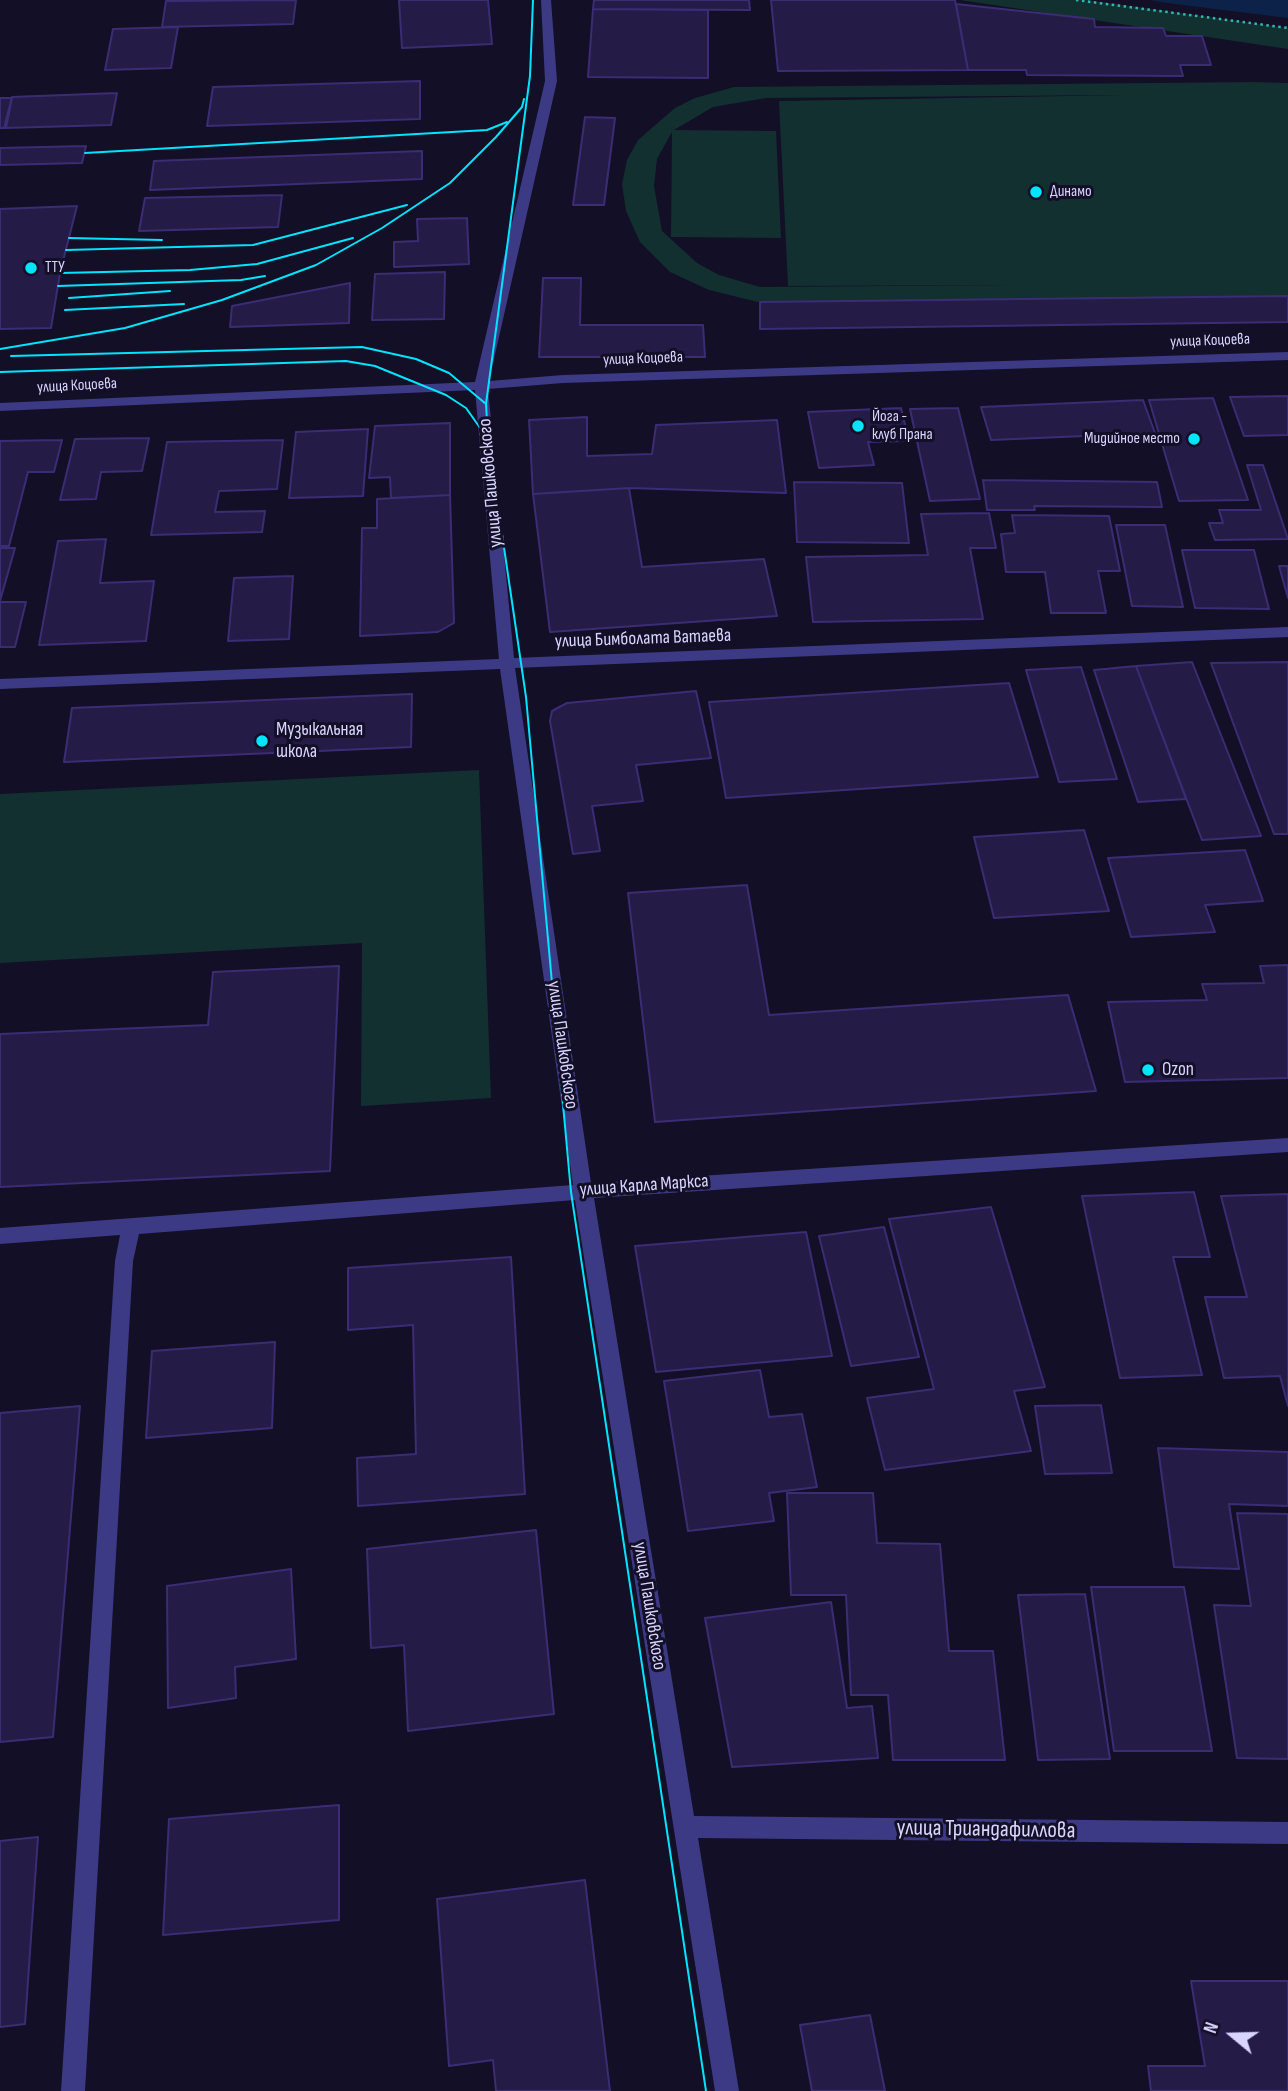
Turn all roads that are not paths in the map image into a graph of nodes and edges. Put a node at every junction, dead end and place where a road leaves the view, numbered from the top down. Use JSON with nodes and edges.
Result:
{"nodes":[{"id":1,"x":546,"y":0,"type":"edge"},
{"id":2,"x":1288,"y":356,"type":"edge"},
{"id":3,"x":481,"y":386,"type":"junction"},
{"id":4,"x":0,"y":407,"type":"edge"},
{"id":5,"x":1288,"y":632,"type":"edge"},
{"id":6,"x":506,"y":664,"type":"junction"},
{"id":7,"x":0,"y":684,"type":"edge"},
{"id":8,"x":1288,"y":1145,"type":"edge"},
{"id":9,"x":584,"y":1191,"type":"junction"},
{"id":10,"x":131,"y":1225,"type":"junction"},
{"id":11,"x":0,"y":1236,"type":"edge"},
{"id":12,"x":683,"y":1827,"type":"junction"},
{"id":13,"x":1288,"y":1833,"type":"edge"},
{"id":14,"x":73,"y":2091,"type":"edge"},
{"id":15,"x":727,"y":2091,"type":"edge"}],
"edges":[{"from":1,"to":3,"type":"street","name":"улица Пашковского"},
{"from":2,"to":3,"type":"street","name":"улица Коцоева"},
{"from":3,"to":4,"type":"street","name":"улица Коцоева"},
{"from":3,"to":6,"type":"street","name":"улица Пашковского"},
{"from":5,"to":6,"type":"street","name":"улица Бимболата Ватаева"},
{"from":6,"to":7,"type":"street","name":"улица Бимболата Ватаева"},
{"from":6,"to":9,"type":"street","name":"улица Пашковского"},
{"from":8,"to":9,"type":"street","name":"улица Карла Маркса"},
{"from":9,"to":10,"type":"street","name":"улица Карла Маркса"},
{"from":9,"to":12,"type":"street","name":"улица Пашковского"},
{"from":10,"to":11,"type":"street","name":"улица Карла Маркса"},
{"from":10,"to":14,"type":"street"},
{"from":12,"to":13,"type":"street","name":"улица Триандафиллова"},
{"from":12,"to":15,"type":"street","name":"улица Пашковского"}]}
